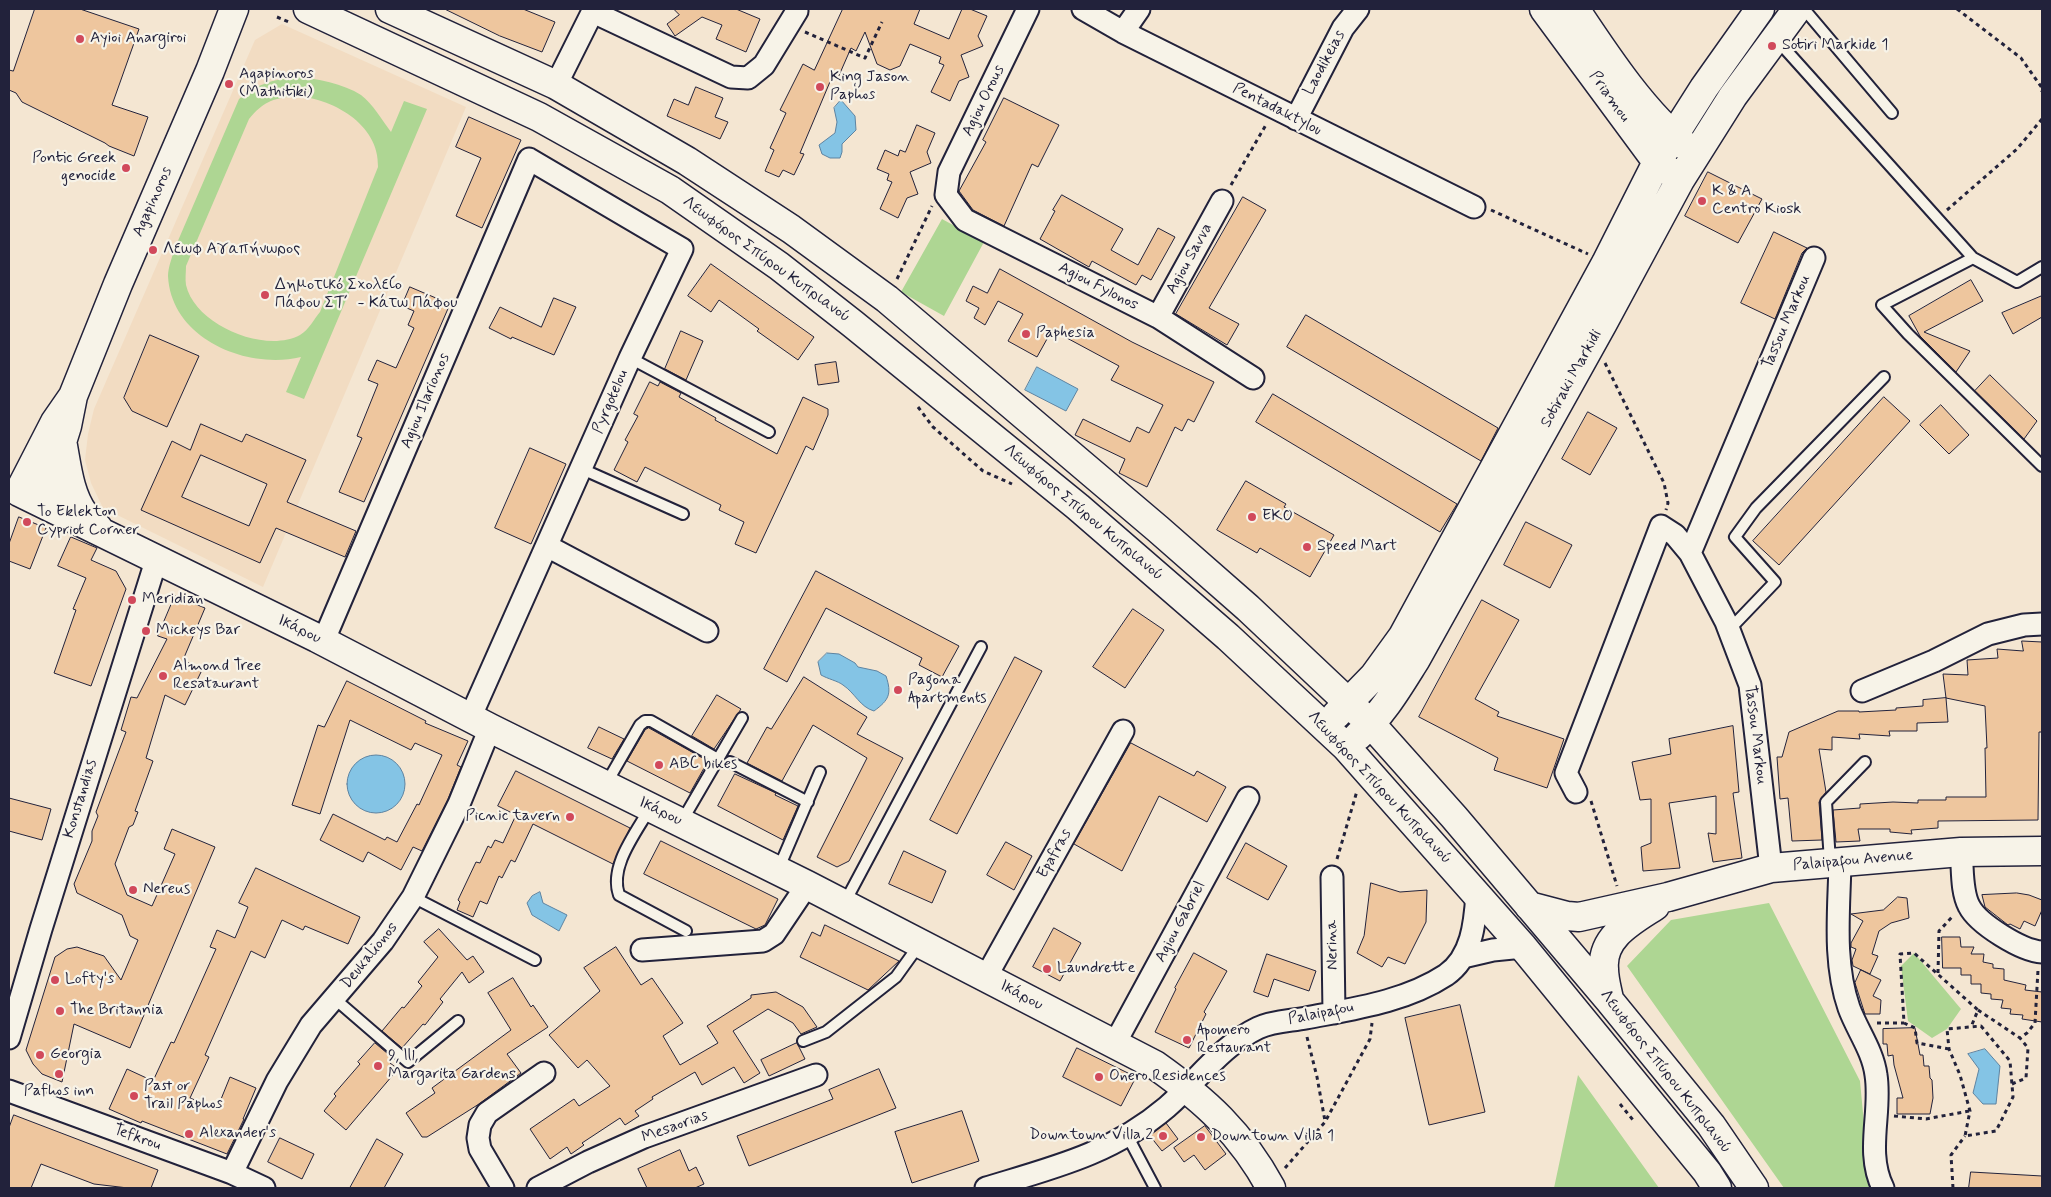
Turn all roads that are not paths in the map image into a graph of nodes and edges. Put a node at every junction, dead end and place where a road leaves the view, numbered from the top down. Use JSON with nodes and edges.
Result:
{"nodes":[{"id":1,"x":234,"y":9,"type":"edge"},
{"id":2,"x":390,"y":9,"type":"edge"},
{"id":3,"x":1028,"y":9,"type":"edge"},
{"id":4,"x":1083,"y":9,"type":"edge"},
{"id":5,"x":1139,"y":9,"type":"edge"},
{"id":6,"x":1358,"y":9,"type":"edge"},
{"id":7,"x":1544,"y":9,"type":"edge"},
{"id":8,"x":1575,"y":9,"type":"edge"},
{"id":9,"x":1760,"y":9,"type":"edge"},
{"id":10,"x":1797,"y":9,"type":"edge"},
{"id":11,"x":1804,"y":9,"type":"edge"},
{"id":12,"x":594,"y":10,"type":"edge"},
{"id":13,"x":301,"y":16,"type":"edge"},
{"id":14,"x":793,"y":18,"type":"road end"},
{"id":15,"x":1123,"y":32,"type":"junction"},
{"id":16,"x":1774,"y":38,"type":"junction"},
{"id":17,"x":1624,"y":80,"type":"junction"},
{"id":18,"x":556,"y":85,"type":"junction"},
{"id":19,"x":1704,"y":88,"type":"junction"},
{"id":20,"x":1892,"y":114,"type":"dead end"},
{"id":21,"x":1296,"y":120,"type":"junction"},
{"id":22,"x":1673,"y":136,"type":"junction"},
{"id":23,"x":1696,"y":154,"type":"junction"},
{"id":24,"x":530,"y":159,"type":"joint"},
{"id":25,"x":1657,"y":162,"type":"junction"},
{"id":26,"x":1680,"y":180,"type":"junction"},
{"id":27,"x":946,"y":195,"type":"joint"},
{"id":28,"x":1222,"y":201,"type":"road end"},
{"id":29,"x":1474,"y":207,"type":"road end"},
{"id":30,"x":1814,"y":258,"type":"dead end"},
{"id":31,"x":1972,"y":258,"type":"junction"},
{"id":32,"x":2042,"y":267,"type":"edge"},
{"id":33,"x":1158,"y":317,"type":"junction"},
{"id":34,"x":630,"y":358,"type":"junction"},
{"id":35,"x":1884,"y":377,"type":"dead end"},
{"id":36,"x":1253,"y":378,"type":"dead end"},
{"id":37,"x":73,"y":396,"type":"junction"},
{"id":38,"x":769,"y":432,"type":"dead end"},
{"id":39,"x":63,"y":442,"type":"junction"},
{"id":40,"x":2042,"y":466,"type":"edge"},
{"id":41,"x":582,"y":469,"type":"junction"},
{"id":42,"x":23,"y":495,"type":"edge"},
{"id":43,"x":683,"y":514,"type":"dead end"},
{"id":44,"x":101,"y":532,"type":"junction"},
{"id":45,"x":547,"y":546,"type":"junction"},
{"id":46,"x":1690,"y":554,"type":"junction"},
{"id":47,"x":156,"y":561,"type":"junction"},
{"id":48,"x":2042,"y":624,"type":"edge"},
{"id":49,"x":1729,"y":630,"type":"junction"},
{"id":50,"x":707,"y":631,"type":"dead end"},
{"id":51,"x":324,"y":642,"type":"junction"},
{"id":52,"x":981,"y":647,"type":"dead end"},
{"id":53,"x":1862,"y":691,"type":"dead end"},
{"id":54,"x":1350,"y":703,"type":"junction"},
{"id":55,"x":742,"y":718,"type":"dead end"},
{"id":56,"x":480,"y":723,"type":"junction"},
{"id":57,"x":1371,"y":724,"type":"junction"},
{"id":58,"x":1324,"y":726,"type":"junction"},
{"id":59,"x":1123,"y":731,"type":"dead end"},
{"id":60,"x":1346,"y":748,"type":"junction"},
{"id":61,"x":718,"y":759,"type":"junction"},
{"id":62,"x":730,"y":762,"type":"dead end"},
{"id":63,"x":1866,"y":762,"type":"dead end"},
{"id":64,"x":820,"y":772,"type":"dead end"},
{"id":65,"x":605,"y":785,"type":"junction"},
{"id":66,"x":1576,"y":792,"type":"road end"},
{"id":67,"x":1248,"y":798,"type":"dead end"},
{"id":68,"x":808,"y":802,"type":"junction"},
{"id":69,"x":650,"y":808,"type":"junction"},
{"id":70,"x":681,"y":823,"type":"junction"},
{"id":71,"x":2042,"y":851,"type":"edge"},
{"id":72,"x":1961,"y":852,"type":"junction"},
{"id":73,"x":1836,"y":864,"type":"junction"},
{"id":74,"x":1771,"y":868,"type":"junction"},
{"id":75,"x":777,"y":871,"type":"junction"},
{"id":76,"x":1332,"y":877,"type":"road end"},
{"id":77,"x":807,"y":885,"type":"junction"},
{"id":78,"x":1477,"y":894,"type":"junction"},
{"id":79,"x":413,"y":897,"type":"junction"},
{"id":80,"x":1668,"y":897,"type":"junction"},
{"id":81,"x":844,"y":905,"type":"junction"},
{"id":82,"x":1529,"y":906,"type":"junction"},
{"id":83,"x":686,"y":931,"type":"dead end"},
{"id":84,"x":920,"y":944,"type":"junction"},
{"id":85,"x":1523,"y":947,"type":"junction"},
{"id":86,"x":642,"y":950,"type":"dead end"},
{"id":87,"x":2039,"y":951,"type":"edge"},
{"id":88,"x":1463,"y":957,"type":"junction"},
{"id":89,"x":535,"y":960,"type":"dead end"},
{"id":90,"x":986,"y":977,"type":"junction"},
{"id":91,"x":335,"y":998,"type":"junction"},
{"id":92,"x":1609,"y":1000,"type":"junction"},
{"id":93,"x":1334,"y":1013,"type":"junction"},
{"id":94,"x":458,"y":1021,"type":"dead end"},
{"id":95,"x":9,"y":1038,"type":"edge"},
{"id":96,"x":803,"y":1041,"type":"dead end"},
{"id":97,"x":1114,"y":1045,"type":"junction"},
{"id":98,"x":544,"y":1073,"type":"dead end"},
{"id":99,"x":816,"y":1075,"type":"dead end"},
{"id":100,"x":1188,"y":1088,"type":"junction"},
{"id":101,"x":9,"y":1091,"type":"edge"},
{"id":102,"x":1128,"y":1137,"type":"junction"},
{"id":103,"x":232,"y":1173,"type":"junction"},
{"id":104,"x":1270,"y":1187,"type":"edge"},
{"id":105,"x":264,"y":1188,"type":"edge"},
{"id":106,"x":503,"y":1188,"type":"edge"},
{"id":107,"x":538,"y":1188,"type":"edge"},
{"id":108,"x":986,"y":1188,"type":"edge"},
{"id":109,"x":1155,"y":1188,"type":"edge"},
{"id":110,"x":1717,"y":1188,"type":"edge"},
{"id":111,"x":1754,"y":1188,"type":"edge"},
{"id":112,"x":1883,"y":1188,"type":"edge"}],
"edges":[{"from":1,"to":37,"type":"street","name":"Agapinoros"},
{"from":2,"to":18,"type":"street","name":"Λεωφόρος Σπύρου Κυπριανού"},
{"from":3,"to":27,"type":"street","name":"Agiou Orous"},
{"from":4,"to":15,"type":"street","name":"Pentadaktylou"},
{"from":5,"to":15,"type":"street"},
{"from":6,"to":21,"type":"street","name":"Laodikeias"},
{"from":7,"to":25,"type":"street","name":"Priamou"},
{"from":8,"to":17,"type":"street","name":"Priamou"},
{"from":9,"to":19,"type":"street","name":"Sotiraki Markidi"},
{"from":10,"to":16,"type":"street","name":"Sotiraki Markidi"},
{"from":11,"to":20,"type":"lane"},
{"from":12,"to":14,"type":"street"},
{"from":12,"to":18,"type":"street"},
{"from":13,"to":58,"type":"street","name":"Λεωφόρος Σπύρου Κυπριανού"},
{"from":15,"to":21,"type":"street","name":"Pentadaktylou"},
{"from":16,"to":23,"type":"street","name":"Sotiraki Markidi"},
{"from":16,"to":31,"type":"lane"},
{"from":17,"to":19,"type":"street"},
{"from":17,"to":22,"type":"street","name":"Priamou"},
{"from":18,"to":54,"type":"street","name":"Λεωφόρος Σπύρου Κυπριανού"},
{"from":19,"to":22,"type":"street","name":"Sotiraki Markidi"},
{"from":21,"to":29,"type":"street","name":"Pentadaktylou"},
{"from":22,"to":23,"type":"street","name":"Priamou"},
{"from":22,"to":25,"type":"street","name":"Sotiraki Markidi"},
{"from":23,"to":26,"type":"street","name":"Sotiraki Markidi"},
{"from":24,"to":34,"type":"street","name":"Pyrgotelou"},
{"from":24,"to":51,"type":"street","name":"Agiou Ilarionos"},
{"from":25,"to":26,"type":"street","name":"Priamou"},
{"from":25,"to":54,"type":"street","name":"Sotiraki Markidi"},
{"from":26,"to":57,"type":"street","name":"Sotiraki Markidi"},
{"from":27,"to":33,"type":"street","name":"Agiou Fylonos"},
{"from":28,"to":33,"type":"street","name":"Agiou Savva"},
{"from":30,"to":46,"type":"street","name":"Tassou Markou"},
{"from":31,"to":32,"type":"lane"},
{"from":31,"to":40,"type":"lane"},
{"from":33,"to":36,"type":"street","name":"Agiou Fylonos"},
{"from":34,"to":38,"type":"lane"},
{"from":34,"to":41,"type":"street","name":"Pyrgotelou"},
{"from":35,"to":49,"type":"lane"},
{"from":37,"to":39,"type":"street","name":"Agapinoros"},
{"from":37,"to":42,"type":"street","name":"Agapinoros"},
{"from":39,"to":42,"type":"street","name":"Agapinoros"},
{"from":39,"to":44,"type":"street"},
{"from":41,"to":43,"type":"lane"},
{"from":41,"to":45,"type":"street","name":"Pyrgotelou"},
{"from":42,"to":44,"type":"street","name":"Ικάρου"},
{"from":44,"to":47,"type":"street","name":"Ικάρου"},
{"from":45,"to":50,"type":"street"},
{"from":45,"to":56,"type":"street","name":"Pyrgotelou"},
{"from":46,"to":49,"type":"street","name":"Tassou Markou"},
{"from":46,"to":66,"type":"street","name":"Tassou Markou"},
{"from":47,"to":51,"type":"street","name":"Ικάρου"},
{"from":47,"to":95,"type":"street","name":"Konstandias"},
{"from":48,"to":53,"type":"street"},
{"from":49,"to":74,"type":"street","name":"Tassou Markou"},
{"from":51,"to":56,"type":"street","name":"Ικάρου"},
{"from":52,"to":81,"type":"lane"},
{"from":54,"to":57,"type":"street","name":"Λεωφόρος Σπύρου Κυπριανού"},
{"from":54,"to":58,"type":"street","name":"Sotiraki Markidi"},
{"from":55,"to":61,"type":"lane"},
{"from":56,"to":65,"type":"street","name":"Ικάρου"},
{"from":56,"to":79,"type":"street","name":"Deukalionos"},
{"from":57,"to":60,"type":"street","name":"Sotiraki Markidi"},
{"from":57,"to":82,"type":"street","name":"Λεωφόρος Σπύρου Κυπριανού"},
{"from":58,"to":60,"type":"street","name":"Λεωφόρος Σπύρου Κυπριανού"},
{"from":59,"to":90,"type":"street","name":"Epafras"},
{"from":60,"to":78,"type":"street","name":"Λεωφόρος Σπύρου Κυπριανού"},
{"from":61,"to":65,"type":"lane"},
{"from":61,"to":70,"type":"lane"},
{"from":62,"to":68,"type":"lane"},
{"from":63,"to":73,"type":"lane"},
{"from":64,"to":68,"type":"lane"},
{"from":65,"to":69,"type":"street","name":"Ικάρου"},
{"from":67,"to":97,"type":"street","name":"Agiou Gabriel"},
{"from":68,"to":75,"type":"lane"},
{"from":69,"to":70,"type":"street","name":"Ικάρου"},
{"from":69,"to":83,"type":"lane"},
{"from":70,"to":75,"type":"street","name":"Ικάρου"},
{"from":71,"to":72,"type":"street","name":"Palaipafou Avenue"},
{"from":72,"to":73,"type":"street","name":"Palaipafou Avenue"},
{"from":72,"to":87,"type":"street"},
{"from":73,"to":74,"type":"street","name":"Palaipafou Avenue"},
{"from":73,"to":112,"type":"street"},
{"from":74,"to":80,"type":"street","name":"Palaipafou Avenue"},
{"from":75,"to":77,"type":"street","name":"Ικάρου"},
{"from":76,"to":93,"type":"street","name":"Nerina"},
{"from":77,"to":81,"type":"street","name":"Ικάρου"},
{"from":77,"to":86,"type":"street"},
{"from":78,"to":85,"type":"street","name":"Λεωφόρος Σπύρου Κυπριανού"},
{"from":78,"to":88,"type":"street"},
{"from":79,"to":89,"type":"lane"},
{"from":79,"to":91,"type":"street","name":"Deukalionos"},
{"from":80,"to":82,"type":"street","name":"Palaipafou Avenue"},
{"from":80,"to":92,"type":"street","name":"Palaipafou Avenue"},
{"from":81,"to":84,"type":"street","name":"Ικάρου"},
{"from":82,"to":92,"type":"street","name":"Λεωφόρος Σπύρου Κυπριανού"},
{"from":84,"to":90,"type":"street","name":"Ικάρου"},
{"from":84,"to":96,"type":"lane"},
{"from":85,"to":88,"type":"street"},
{"from":85,"to":110,"type":"street","name":"Λεωφόρος Σπύρου Κυπριανού"},
{"from":88,"to":93,"type":"street","name":"Palaipafou"},
{"from":90,"to":97,"type":"street","name":"Ικάρου"},
{"from":91,"to":94,"type":"lane"},
{"from":91,"to":103,"type":"street","name":"Deukalionos"},
{"from":92,"to":111,"type":"street","name":"Λεωφόρος Σπύρου Κυπριανού"},
{"from":93,"to":100,"type":"street","name":"Palaipafou"},
{"from":97,"to":100,"type":"street","name":"Ικάρου"},
{"from":98,"to":106,"type":"street"},
{"from":99,"to":107,"type":"street","name":"Mesaorias"},
{"from":100,"to":102,"type":"street","name":"Palaipafou"},
{"from":100,"to":104,"type":"street","name":"Ικάρου"},
{"from":101,"to":103,"type":"street","name":"Tefkrou"},
{"from":102,"to":108,"type":"street","name":"Palaipafou"},
{"from":102,"to":109,"type":"lane"},
{"from":103,"to":105,"type":"street","name":"Tefkrou"}]}
